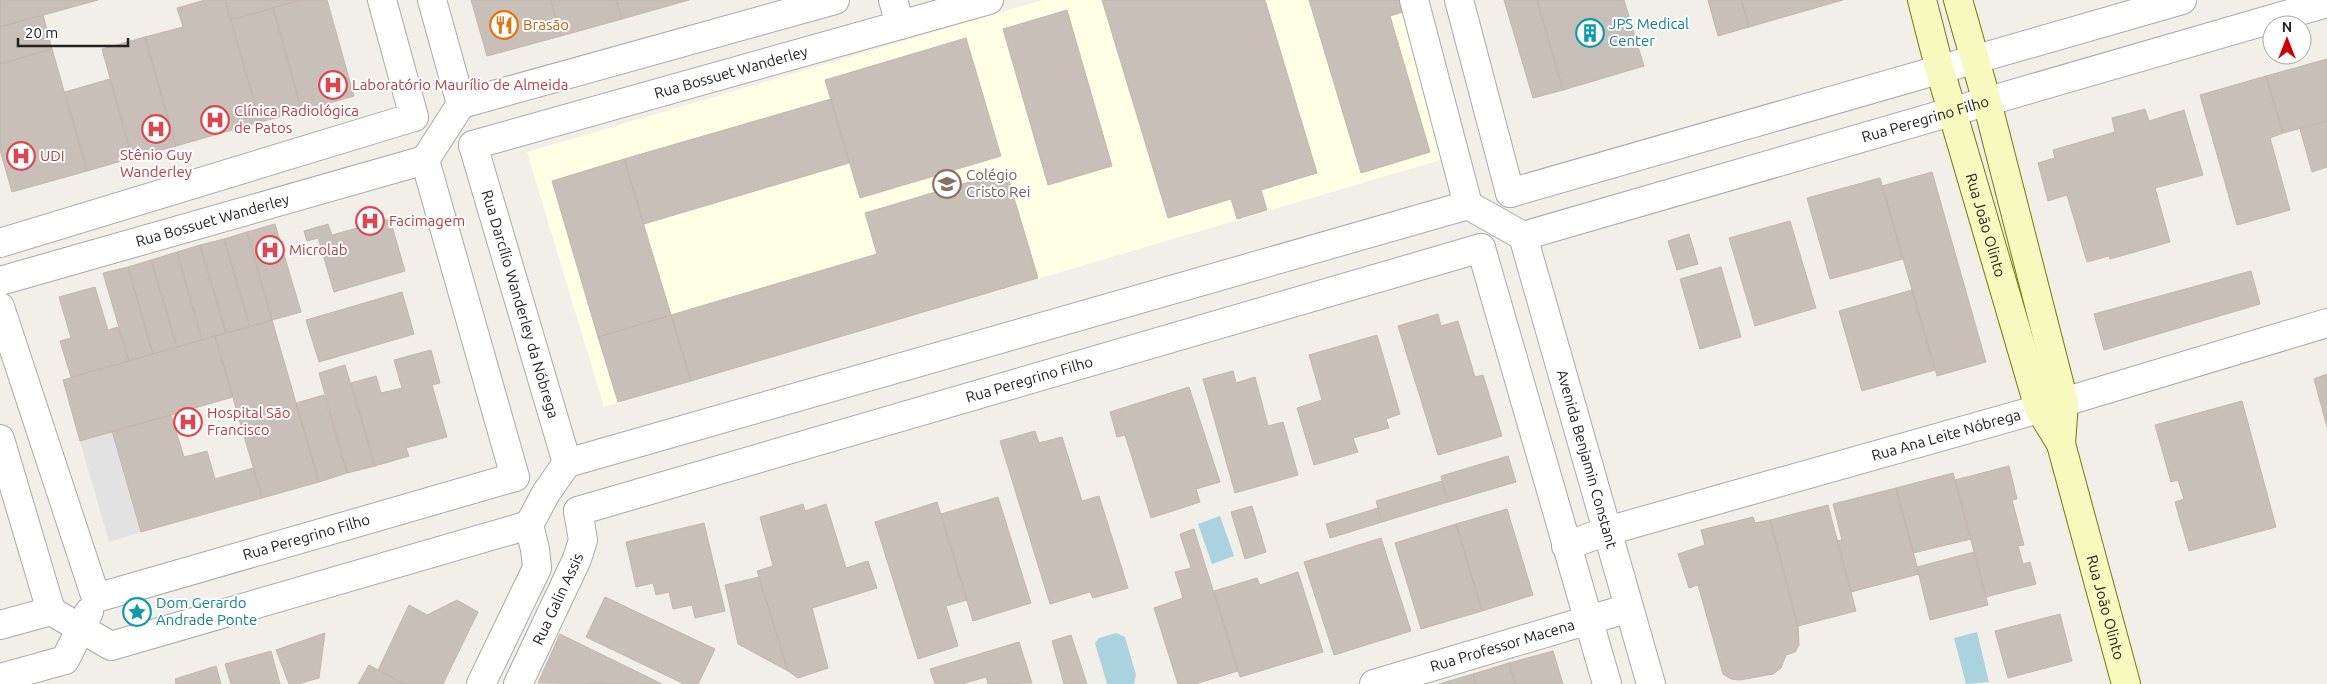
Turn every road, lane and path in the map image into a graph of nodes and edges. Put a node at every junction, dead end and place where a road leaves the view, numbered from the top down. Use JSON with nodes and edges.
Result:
{"nodes":[{"id":1,"x":382,"y":0,"type":"edge"},
{"id":2,"x":432,"y":0,"type":"edge"},
{"id":3,"x":835,"y":0,"type":"edge"},
{"id":4,"x":989,"y":0,"type":"edge"},
{"id":5,"x":1414,"y":0,"type":"edge"},
{"id":6,"x":1459,"y":0,"type":"edge"},
{"id":7,"x":1922,"y":0,"type":"edge"},
{"id":8,"x":1958,"y":0,"type":"edge"},
{"id":9,"x":2182,"y":0,"type":"edge"},
{"id":10,"x":2327,"y":3,"type":"edge"},
{"id":11,"x":958,"y":4,"type":"edge"},
{"id":12,"x":896,"y":12,"type":"edge"},
{"id":13,"x":1974,"y":60,"type":"junction"},
{"id":14,"x":1940,"y":70,"type":"junction"},
{"id":15,"x":1987,"y":102,"type":"junction"},
{"id":16,"x":461,"y":104,"type":"junction"},
{"id":17,"x":1952,"y":112,"type":"junction"},
{"id":18,"x":414,"y":117,"type":"junction"},
{"id":19,"x":443,"y":131,"type":"junction"},
{"id":20,"x":473,"y":145,"type":"junction"},
{"id":21,"x":425,"y":160,"type":"junction"},
{"id":22,"x":1510,"y":193,"type":"junction"},
{"id":23,"x":1468,"y":205,"type":"junction"},
{"id":24,"x":1496,"y":220,"type":"junction"},
{"id":25,"x":1523,"y":236,"type":"junction"},
{"id":26,"x":0,"y":243,"type":"edge"},
{"id":27,"x":1481,"y":248,"type":"junction"},
{"id":28,"x":0,"y":281,"type":"edge"},
{"id":29,"x":0,"y":307,"type":"edge"},
{"id":30,"x":2327,"y":323,"type":"edge"},
{"id":31,"x":2052,"y":405,"type":"junction"},
{"id":32,"x":0,"y":439,"type":"edge"},
{"id":33,"x":567,"y":463,"type":"junction"},
{"id":34,"x":515,"y":477,"type":"junction"},
{"id":35,"x":546,"y":493,"type":"junction"},
{"id":36,"x":578,"y":511,"type":"junction"},
{"id":37,"x":529,"y":525,"type":"junction"},
{"id":38,"x":1607,"y":531,"type":"junction"},
{"id":39,"x":1566,"y":546,"type":"junction"},
{"id":40,"x":96,"y":598,"type":"junction"},
{"id":41,"x":1629,"y":608,"type":"junction"},
{"id":42,"x":51,"y":611,"type":"junction"},
{"id":43,"x":1589,"y":618,"type":"junction"},
{"id":44,"x":0,"y":625,"type":"edge"},
{"id":45,"x":82,"y":629,"type":"junction"},
{"id":46,"x":0,"y":678,"type":"edge"},
{"id":47,"x":481,"y":684,"type":"edge"},
{"id":48,"x":518,"y":684,"type":"edge"},
{"id":49,"x":1374,"y":684,"type":"edge"},
{"id":50,"x":1607,"y":684,"type":"edge"},
{"id":51,"x":1650,"y":684,"type":"edge"},
{"id":52,"x":2126,"y":684,"type":"edge"}],
"edges":[{"from":1,"to":18,"type":"street"},
{"from":2,"to":16,"type":"street"},
{"from":3,"to":16,"type":"street"},
{"from":4,"to":11,"type":"street","name":"Rua Bossuet Wanderley"},
{"from":5,"to":23,"type":"street"},
{"from":6,"to":22,"type":"street"},
{"from":7,"to":14,"type":"street","name":"Rua João Olinto"},
{"from":8,"to":13,"type":"street","name":"Rua João Olinto"},
{"from":9,"to":13,"type":"street"},
{"from":10,"to":15,"type":"street","name":"Rua Peregrino Filho"},
{"from":11,"to":12,"type":"street","name":"Rua Bossuet Wanderley"},
{"from":12,"to":20,"type":"street","name":"Rua Bossuet Wanderley"},
{"from":13,"to":14,"type":"street"},
{"from":13,"to":15,"type":"street","name":"Rua João Olinto"},
{"from":14,"to":17,"type":"street","name":"Rua João Olinto"},
{"from":14,"to":22,"type":"street"},
{"from":15,"to":17,"type":"street","name":"Rua Peregrino Filho"},
{"from":15,"to":31,"type":"street","name":"Rua João Olinto"},
{"from":16,"to":19,"type":"street"},
{"from":17,"to":25,"type":"street","name":"Rua Peregrino Filho"},
{"from":17,"to":31,"type":"street","name":"Rua João Olinto"},
{"from":18,"to":19,"type":"street"},
{"from":18,"to":26,"type":"street"},
{"from":19,"to":20,"type":"street"},
{"from":19,"to":21,"type":"street"},
{"from":20,"to":33,"type":"street","name":"Rua Darcílio Wanderley da Nóbrega"},
{"from":21,"to":28,"type":"street","name":"Rua Bossuet Wanderley"},
{"from":21,"to":34,"type":"street"},
{"from":22,"to":24,"type":"street"},
{"from":23,"to":24,"type":"street"},
{"from":23,"to":33,"type":"street"},
{"from":24,"to":25,"type":"street"},
{"from":24,"to":27,"type":"street"},
{"from":25,"to":38,"type":"street","name":"Avenida Benjamin Constant"},
{"from":27,"to":36,"type":"street","name":"Rua Peregrino Filho"},
{"from":27,"to":39,"type":"street"},
{"from":29,"to":40,"type":"street"},
{"from":30,"to":31,"type":"street","name":"Rua Ana Leite Nóbrega"},
{"from":31,"to":38,"type":"street","name":"Rua Ana Leite Nóbrega"},
{"from":31,"to":52,"type":"street","name":"Rua João Olinto"},
{"from":32,"to":42,"type":"street"},
{"from":33,"to":35,"type":"street"},
{"from":34,"to":35,"type":"street"},
{"from":34,"to":40,"type":"street","name":"Rua Peregrino Filho"},
{"from":35,"to":36,"type":"street"},
{"from":35,"to":37,"type":"street"},
{"from":36,"to":48,"type":"street","name":"Rua Galin Assis"},
{"from":37,"to":45,"type":"street"},
{"from":37,"to":47,"type":"street"},
{"from":38,"to":39,"type":"street","name":"Rua Ana Leite Nóbrega"},
{"from":38,"to":41,"type":"street","name":"Avenida Benjamin Constant"},
{"from":39,"to":43,"type":"street"},
{"from":40,"to":45,"type":"street"},
{"from":41,"to":43,"type":"street","name":"Rua Professor Macena"},
{"from":41,"to":51,"type":"street","name":"Avenida Benjamin Constant"},
{"from":42,"to":44,"type":"street"},
{"from":42,"to":45,"type":"street"},
{"from":43,"to":49,"type":"street","name":"Rua Professor Macena"},
{"from":43,"to":50,"type":"street"},
{"from":45,"to":46,"type":"street"}]}
